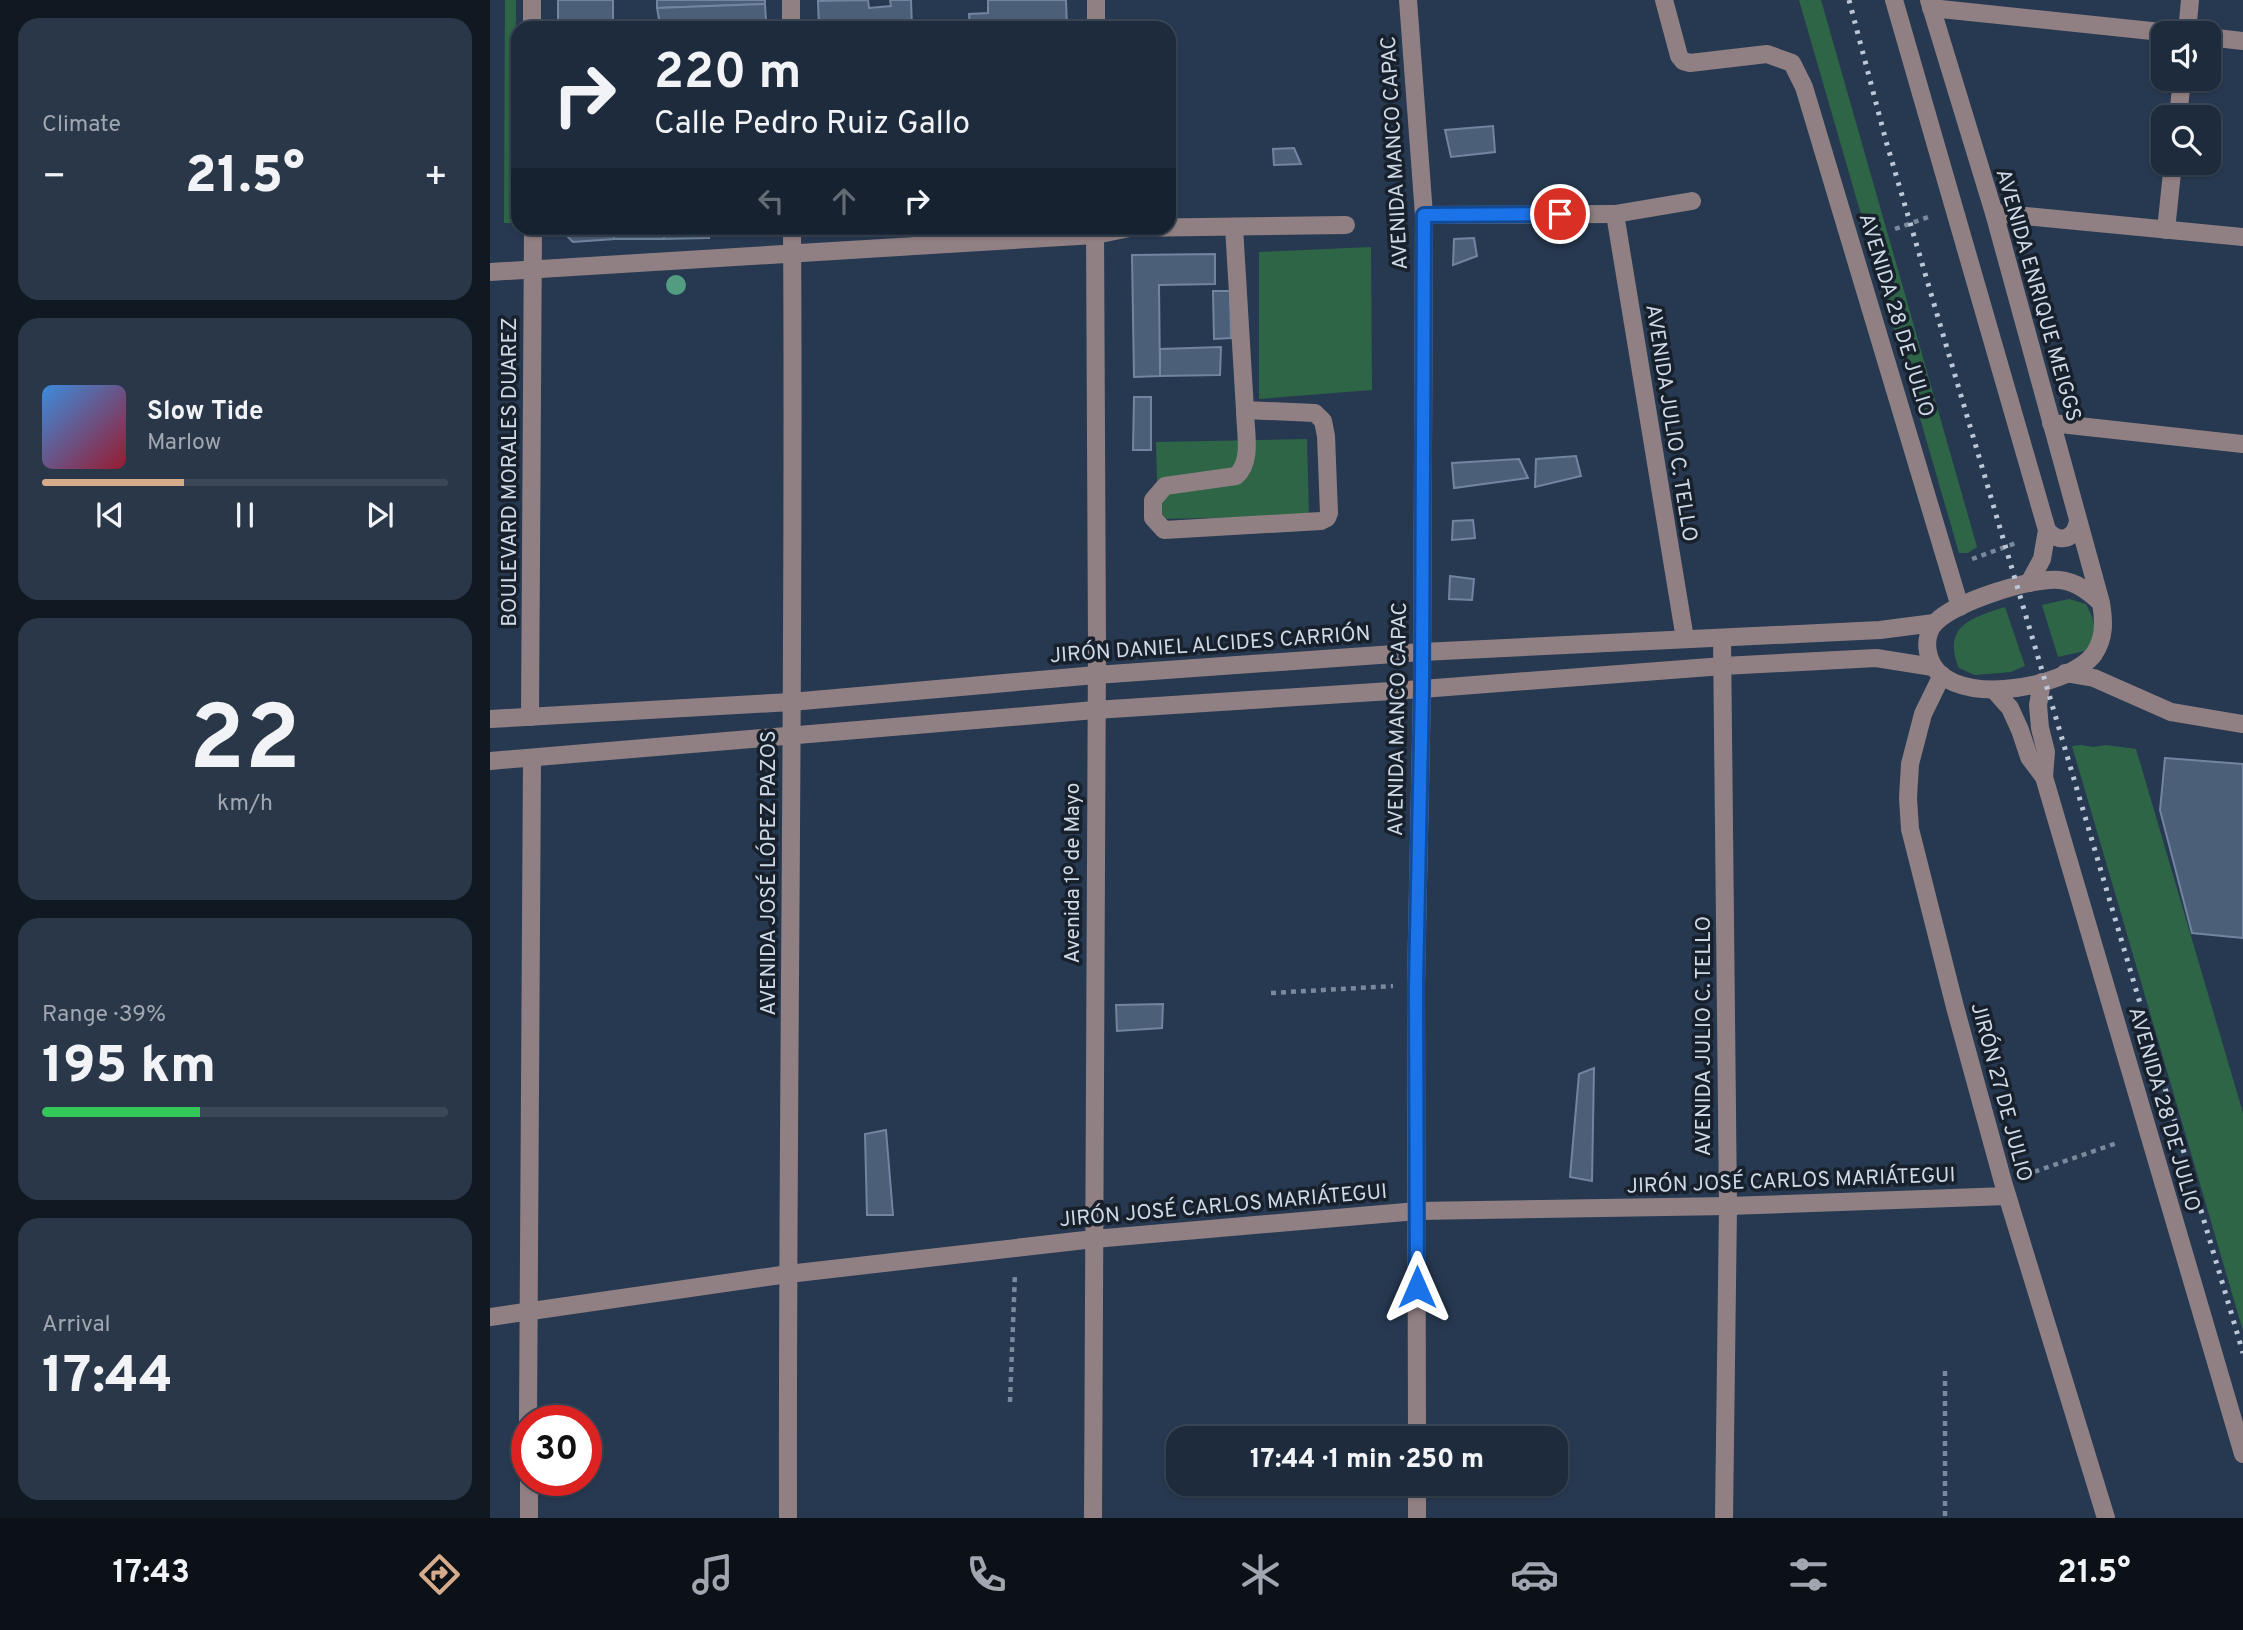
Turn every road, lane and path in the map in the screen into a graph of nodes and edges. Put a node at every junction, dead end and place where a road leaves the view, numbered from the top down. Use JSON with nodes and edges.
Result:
{"nodes":[{"id":1,"x":532,"y":0,"type":"edge"},
{"id":2,"x":791,"y":0,"type":"edge"},
{"id":3,"x":1096,"y":0,"type":"edge"},
{"id":4,"x":1408,"y":0,"type":"edge"},
{"id":5,"x":1664,"y":0,"type":"edge"},
{"id":6,"x":1894,"y":0,"type":"edge"},
{"id":7,"x":2190,"y":0,"type":"edge"},
{"id":8,"x":1930,"y":4,"type":"edge"},
{"id":9,"x":532,"y":21,"type":"edge"},
{"id":10,"x":791,"y":21,"type":"edge"},
{"id":11,"x":1096,"y":21,"type":"edge"},
{"id":12,"x":2188,"y":21,"type":"edge"},
{"id":13,"x":2151,"y":31,"type":"edge"},
{"id":14,"x":2221,"y":38,"type":"edge"},
{"id":15,"x":2243,"y":41,"type":"edge"},
{"id":16,"x":2172,"y":175,"type":"edge"},
{"id":17,"x":1692,"y":201,"type":"dead end"},
{"id":18,"x":1994,"y":213,"type":"junction"},
{"id":19,"x":1615,"y":214,"type":"junction"},
{"id":20,"x":1424,"y":215,"type":"junction"},
{"id":21,"x":1932,"y":216,"type":"dead end"},
{"id":22,"x":1346,"y":225,"type":"dead end"},
{"id":23,"x":1234,"y":227,"type":"junction"},
{"id":24,"x":1176,"y":228,"type":"edge"},
{"id":25,"x":1895,"y":229,"type":"dead end"},
{"id":26,"x":2166,"y":230,"type":"junction"},
{"id":27,"x":533,"y":235,"type":"edge"},
{"id":28,"x":792,"y":235,"type":"edge"},
{"id":29,"x":1040,"y":235,"type":"edge"},
{"id":30,"x":1095,"y":235,"type":"edge"},
{"id":31,"x":2243,"y":237,"type":"edge"},
{"id":32,"x":792,"y":253,"type":"junction"},
{"id":33,"x":533,"y":269,"type":"junction"},
{"id":34,"x":490,"y":272,"type":"edge"},
{"id":35,"x":1245,"y":410,"type":"junction"},
{"id":36,"x":2051,"y":423,"type":"junction"},
{"id":37,"x":2243,"y":444,"type":"edge"},
{"id":38,"x":2078,"y":521,"type":"junction"},
{"id":39,"x":2047,"y":530,"type":"junction"},
{"id":40,"x":2020,"y":541,"type":"dead end"},
{"id":41,"x":1950,"y":568,"type":"junction"},
{"id":42,"x":2029,"y":583,"type":"junction"},
{"id":43,"x":2101,"y":603,"type":"junction"},
{"id":44,"x":1960,"y":607,"type":"junction"},
{"id":45,"x":1934,"y":623,"type":"junction"},
{"id":46,"x":1722,"y":638,"type":"junction"},
{"id":47,"x":1685,"y":639,"type":"junction"},
{"id":48,"x":1422,"y":652,"type":"junction"},
{"id":49,"x":1723,"y":666,"type":"junction"},
{"id":50,"x":1937,"y":671,"type":"junction"},
{"id":51,"x":2065,"y":673,"type":"junction"},
{"id":52,"x":1096,"y":675,"type":"junction"},
{"id":53,"x":2042,"y":682,"type":"junction"},
{"id":54,"x":1422,"y":689,"type":"junction"},
{"id":55,"x":1994,"y":691,"type":"junction"},
{"id":56,"x":791,"y":702,"type":"junction"},
{"id":57,"x":1096,"y":710,"type":"junction"},
{"id":58,"x":530,"y":717,"type":"junction"},
{"id":59,"x":490,"y":719,"type":"edge"},
{"id":60,"x":2243,"y":724,"type":"edge"},
{"id":61,"x":792,"y":737,"type":"junction"},
{"id":62,"x":533,"y":758,"type":"junction"},
{"id":63,"x":490,"y":761,"type":"edge"},
{"id":64,"x":2044,"y":777,"type":"junction"},
{"id":65,"x":1416,"y":985,"type":"junction"},
{"id":66,"x":1271,"y":992,"type":"dead end"},
{"id":67,"x":2117,"y":1143,"type":"dead end"},
{"id":68,"x":2005,"y":1189,"type":"junction"},
{"id":69,"x":1728,"y":1206,"type":"junction"},
{"id":70,"x":1417,"y":1211,"type":"junction"},
{"id":71,"x":1094,"y":1239,"type":"junction"},
{"id":72,"x":1016,"y":1248,"type":"junction"},
{"id":73,"x":788,"y":1274,"type":"junction"},
{"id":74,"x":528,"y":1312,"type":"junction"},
{"id":75,"x":490,"y":1317,"type":"edge"},
{"id":76,"x":1945,"y":1371,"type":"dead end"},
{"id":77,"x":1010,"y":1402,"type":"dead end"},
{"id":78,"x":528,"y":1405,"type":"edge"},
{"id":79,"x":2237,"y":1416,"type":"edge"},
{"id":80,"x":1417,"y":1426,"type":"edge"},
{"id":81,"x":2243,"y":1454,"type":"edge"},
{"id":82,"x":529,"y":1496,"type":"edge"},
{"id":83,"x":1417,"y":1496,"type":"edge"},
{"id":84,"x":529,"y":1518,"type":"edge"},
{"id":85,"x":788,"y":1518,"type":"edge"},
{"id":86,"x":1093,"y":1518,"type":"edge"},
{"id":87,"x":1417,"y":1518,"type":"edge"},
{"id":88,"x":1724,"y":1518,"type":"edge"},
{"id":89,"x":1945,"y":1518,"type":"edge"},
{"id":90,"x":2106,"y":1518,"type":"edge"}],
"edges":[{"from":1,"to":9,"type":"street"},
{"from":2,"to":10,"type":"street"},
{"from":3,"to":11,"type":"street"},
{"from":4,"to":20,"type":"street","name":"AVENIDA MANCO CAPAC"},
{"from":5,"to":41,"type":"street","name":"AVENIDA 28 DE JULIO"},
{"from":6,"to":39,"type":"street"},
{"from":7,"to":12,"type":"street"},
{"from":8,"to":13,"type":"street"},
{"from":8,"to":18,"type":"street","name":"AVENIDA ENRIQUE MEIGGS"},
{"from":14,"to":15,"type":"street"},
{"from":16,"to":26,"type":"street"},
{"from":17,"to":19,"type":"street"},
{"from":18,"to":26,"type":"street"},
{"from":18,"to":36,"type":"street","name":"AVENIDA ENRIQUE MEIGGS"},
{"from":19,"to":20,"type":"street"},
{"from":19,"to":47,"type":"street","name":"AVENIDA JULIO C. TELLO"},
{"from":20,"to":48,"type":"street","name":"AVENIDA MANCO CAPAC"},
{"from":21,"to":25,"type":"path"},
{"from":22,"to":23,"type":"street"},
{"from":23,"to":24,"type":"street"},
{"from":23,"to":35,"type":"street"},
{"from":26,"to":31,"type":"street"},
{"from":27,"to":33,"type":"street","name":"BOULEVARD MORALES DUAREZ"},
{"from":28,"to":32,"type":"street","name":"AVENIDA JOSÉ LÓPEZ PAZOS"},
{"from":29,"to":32,"type":"street"},
{"from":30,"to":52,"type":"street","name":"Avenida 1º de Mayo"},
{"from":32,"to":33,"type":"street"},
{"from":32,"to":56,"type":"street","name":"AVENIDA JOSÉ LÓPEZ PAZOS"},
{"from":33,"to":34,"type":"street"},
{"from":33,"to":58,"type":"street","name":"BOULEVARD MORALES DUAREZ"},
{"from":35,"to":35,"type":"street"},
{"from":36,"to":37,"type":"street"},
{"from":36,"to":38,"type":"street","name":"AVENIDA ENRIQUE MEIGGS"},
{"from":38,"to":39,"type":"street"},
{"from":38,"to":43,"type":"street","name":"AVENIDA ENRIQUE MEIGGS"},
{"from":39,"to":42,"type":"street"},
{"from":40,"to":41,"type":"path"},
{"from":41,"to":44,"type":"street","name":"AVENIDA 28 DE JULIO"},
{"from":42,"to":43,"type":"street"},
{"from":42,"to":44,"type":"street"},
{"from":43,"to":51,"type":"street"},
{"from":44,"to":45,"type":"street"},
{"from":45,"to":46,"type":"street","name":"JIRÓN DANIEL ALCIDES CARRIÓN"},
{"from":45,"to":50,"type":"street"},
{"from":46,"to":47,"type":"street","name":"JIRÓN DANIEL ALCIDES CARRIÓN"},
{"from":46,"to":49,"type":"street","name":"AVENIDA JULIO C. TELLO"},
{"from":47,"to":48,"type":"street","name":"JIRÓN DANIEL ALCIDES CARRIÓN"},
{"from":48,"to":52,"type":"street","name":"JIRÓN DANIEL ALCIDES CARRIÓN"},
{"from":48,"to":54,"type":"street","name":"AVENIDA MANCO CAPAC"},
{"from":49,"to":50,"type":"street"},
{"from":49,"to":54,"type":"street"},
{"from":49,"to":69,"type":"street","name":"AVENIDA JULIO C. TELLO"},
{"from":50,"to":55,"type":"street"},
{"from":50,"to":68,"type":"street","name":"JIRÓN 27 DE JULIO"},
{"from":51,"to":53,"type":"street"},
{"from":51,"to":60,"type":"street"},
{"from":52,"to":56,"type":"street","name":"JIRÓN DANIEL ALCIDES CARRIÓN"},
{"from":52,"to":57,"type":"street","name":"Avenida 1º de Mayo"},
{"from":53,"to":55,"type":"street"},
{"from":53,"to":64,"type":"street","name":"AVENIDA 28 DE JULIO"},
{"from":54,"to":57,"type":"street"},
{"from":54,"to":65,"type":"street","name":"AVENIDA MANCO CAPAC"},
{"from":55,"to":64,"type":"street","name":"AVENIDA 28 DE JULIO"},
{"from":56,"to":58,"type":"street","name":"JIRÓN DANIEL ALCIDES CARRIÓN"},
{"from":56,"to":61,"type":"street","name":"AVENIDA JOSÉ LÓPEZ PAZOS"},
{"from":57,"to":61,"type":"street"},
{"from":57,"to":71,"type":"street","name":"Avenida 1º de Mayo"},
{"from":58,"to":59,"type":"street","name":"JIRÓN DANIEL ALCIDES CARRIÓN"},
{"from":61,"to":62,"type":"street"},
{"from":61,"to":73,"type":"street","name":"AVENIDA JOSÉ LÓPEZ PAZOS"},
{"from":62,"to":63,"type":"street"},
{"from":62,"to":74,"type":"street"},
{"from":64,"to":79,"type":"street","name":"AVENIDA 28 DE JULIO"},
{"from":65,"to":66,"type":"path"},
{"from":65,"to":70,"type":"street","name":"AVENIDA MANCO CAPAC"},
{"from":67,"to":68,"type":"path"},
{"from":68,"to":69,"type":"street","name":"JIRÓN JOSÉ CARLOS MARIÁTEGUI"},
{"from":68,"to":90,"type":"street","name":"JIRÓN 27 DE JULIO"},
{"from":69,"to":70,"type":"street","name":"JIRÓN JOSÉ CARLOS MARIÁTEGUI"},
{"from":69,"to":88,"type":"street","name":"AVENIDA JULIO C. TELLO"},
{"from":70,"to":71,"type":"street","name":"JIRÓN JOSÉ CARLOS MARIÁTEGUI"},
{"from":70,"to":80,"type":"street","name":"AVENIDA MANCO CAPAC"},
{"from":71,"to":72,"type":"street","name":"JIRÓN JOSÉ CARLOS MARIÁTEGUI"},
{"from":71,"to":86,"type":"street","name":"Avenida 1º de Mayo"},
{"from":72,"to":73,"type":"street","name":"JIRÓN JOSÉ CARLOS MARIÁTEGUI"},
{"from":72,"to":77,"type":"path"},
{"from":73,"to":74,"type":"street","name":"JIRÓN JOSÉ CARLOS MARIÁTEGUI"},
{"from":73,"to":85,"type":"street","name":"AVENIDA JOSÉ LÓPEZ PAZOS"},
{"from":74,"to":75,"type":"street","name":"JIRÓN JOSÉ CARLOS MARIÁTEGUI"},
{"from":74,"to":78,"type":"street"},
{"from":76,"to":89,"type":"path"},
{"from":79,"to":81,"type":"street","name":"AVENIDA 28 DE JULIO"},
{"from":82,"to":84,"type":"street"},
{"from":83,"to":87,"type":"street"}]}
